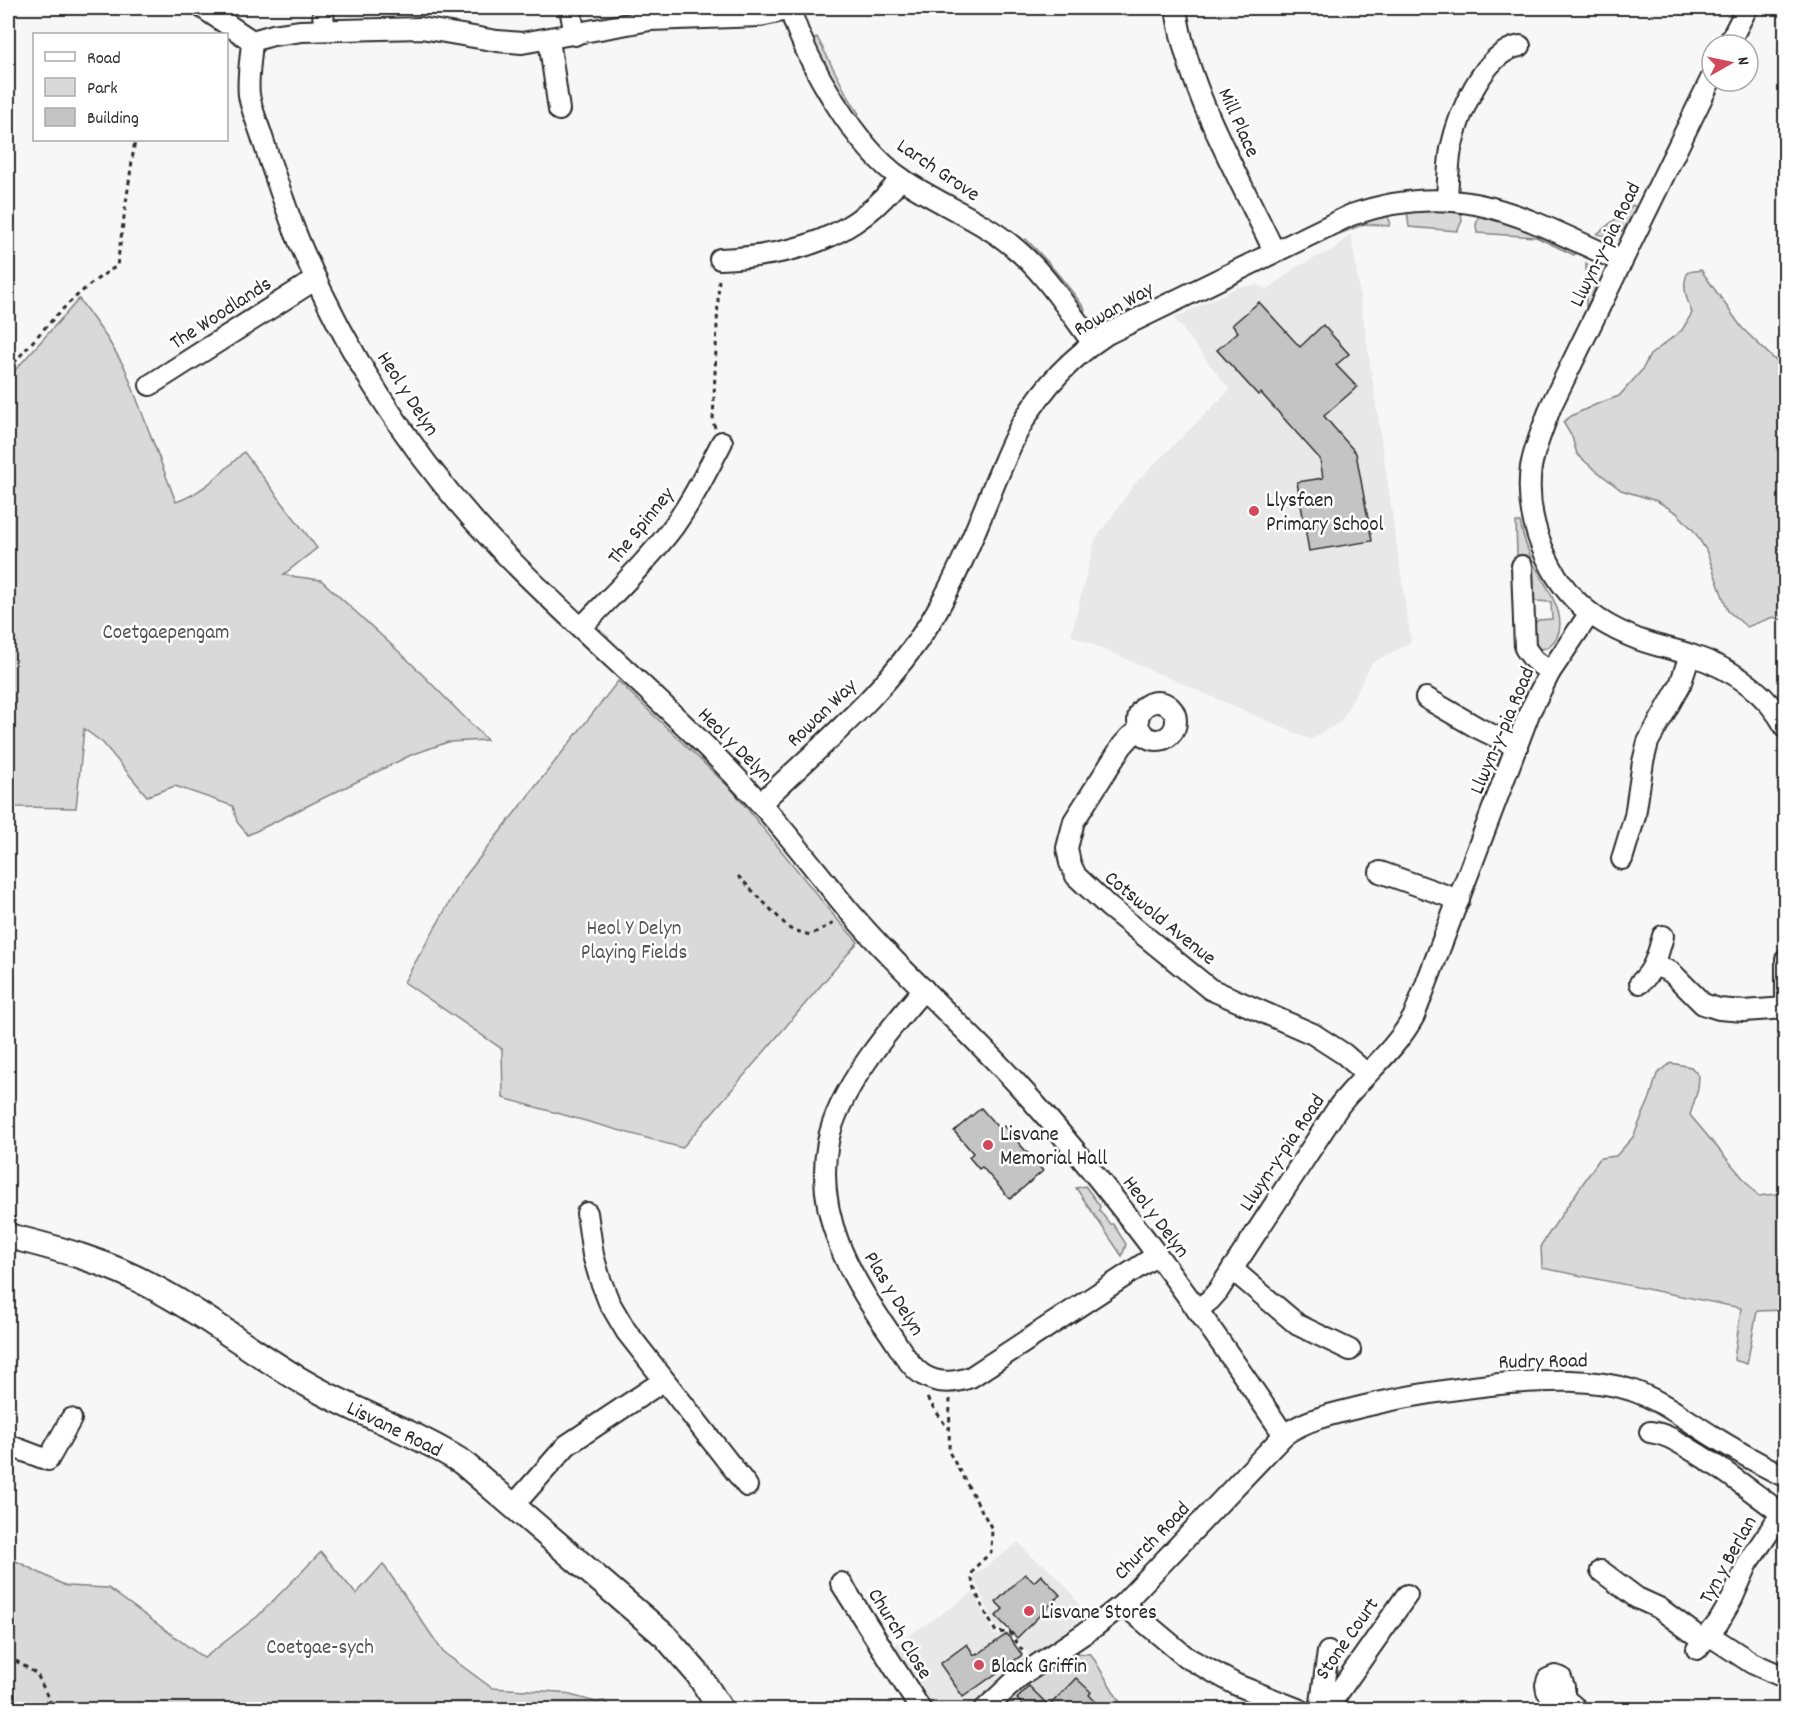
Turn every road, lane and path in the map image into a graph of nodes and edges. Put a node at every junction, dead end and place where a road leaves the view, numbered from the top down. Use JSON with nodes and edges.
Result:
{"nodes":[{"id":1,"x":203,"y":8,"type":"edge"},
{"id":2,"x":323,"y":8,"type":"edge"},
{"id":3,"x":570,"y":8,"type":"edge"},
{"id":4,"x":1176,"y":8,"type":"edge"},
{"id":5,"x":1747,"y":8,"type":"edge"},
{"id":6,"x":792,"y":9,"type":"edge"},
{"id":7,"x":741,"y":12,"type":"edge"},
{"id":8,"x":324,"y":30,"type":"junction"},
{"id":9,"x":1734,"y":33,"type":"edge"},
{"id":10,"x":574,"y":35,"type":"junction"},
{"id":11,"x":549,"y":39,"type":"junction"},
{"id":12,"x":252,"y":42,"type":"junction"},
{"id":13,"x":1520,"y":45,"type":"dead end"},
{"id":14,"x":1704,"y":93,"type":"edge"},
{"id":15,"x":559,"y":110,"type":"dead end"},
{"id":16,"x":135,"y":141,"type":"edge"},
{"id":17,"x":901,"y":178,"type":"junction"},
{"id":18,"x":1447,"y":200,"type":"junction"},
{"id":19,"x":1274,"y":251,"type":"junction"},
{"id":20,"x":720,"y":259,"type":"joint"},
{"id":21,"x":1622,"y":262,"type":"junction"},
{"id":22,"x":316,"y":279,"type":"junction"},
{"id":23,"x":1093,"y":343,"type":"junction"},
{"id":24,"x":8,"y":370,"type":"edge"},
{"id":25,"x":150,"y":385,"type":"dead end"},
{"id":26,"x":722,"y":442,"type":"joint"},
{"id":27,"x":1522,"y":566,"type":"dead end"},
{"id":28,"x":1590,"y":613,"type":"junction"},
{"id":29,"x":581,"y":628,"type":"junction"},
{"id":30,"x":1690,"y":655,"type":"junction"},
{"id":31,"x":1550,"y":672,"type":"junction"},
{"id":32,"x":1426,"y":698,"type":"dead end"},
{"id":33,"x":1785,"y":728,"type":"edge"},
{"id":34,"x":1140,"y":730,"type":"dead end"},
{"id":35,"x":1517,"y":747,"type":"junction"},
{"id":36,"x":761,"y":803,"type":"junction"},
{"id":37,"x":1622,"y":859,"type":"dead end"},
{"id":38,"x":1380,"y":872,"type":"dead end"},
{"id":39,"x":738,"y":876,"type":"dead end"},
{"id":40,"x":1459,"y":900,"type":"junction"},
{"id":41,"x":850,"y":912,"type":"junction"},
{"id":42,"x":1663,"y":936,"type":"dead end"},
{"id":43,"x":1785,"y":959,"type":"edge"},
{"id":44,"x":1654,"y":965,"type":"junction"},
{"id":45,"x":1640,"y":983,"type":"dead end"},
{"id":46,"x":924,"y":989,"type":"junction"},
{"id":47,"x":1785,"y":999,"type":"edge"},
{"id":48,"x":1785,"y":1008,"type":"edge"},
{"id":49,"x":1367,"y":1074,"type":"junction"},
{"id":50,"x":587,"y":1213,"type":"dead end"},
{"id":51,"x":8,"y":1236,"type":"edge"},
{"id":52,"x":1157,"y":1255,"type":"junction"},
{"id":53,"x":1232,"y":1269,"type":"junction"},
{"id":54,"x":1197,"y":1310,"type":"junction"},
{"id":55,"x":1350,"y":1350,"type":"dead end"},
{"id":56,"x":663,"y":1382,"type":"junction"},
{"id":57,"x":950,"y":1382,"type":"junction"},
{"id":58,"x":71,"y":1419,"type":"dead end"},
{"id":59,"x":1650,"y":1432,"type":"dead end"},
{"id":60,"x":1284,"y":1435,"type":"junction"},
{"id":61,"x":8,"y":1445,"type":"edge"},
{"id":62,"x":1785,"y":1477,"type":"edge"},
{"id":63,"x":747,"y":1486,"type":"dead end"},
{"id":64,"x":513,"y":1505,"type":"junction"},
{"id":65,"x":1783,"y":1510,"type":"edge"},
{"id":66,"x":1601,"y":1571,"type":"dead end"},
{"id":67,"x":841,"y":1583,"type":"dead end"},
{"id":68,"x":1407,"y":1595,"type":"dead end"},
{"id":69,"x":1123,"y":1604,"type":"junction"},
{"id":70,"x":1704,"y":1641,"type":"junction"},
{"id":71,"x":1328,"y":1652,"type":"dead end"},
{"id":72,"x":8,"y":1656,"type":"edge"},
{"id":73,"x":1028,"y":1659,"type":"dead end"},
{"id":74,"x":1785,"y":1678,"type":"edge"},
{"id":75,"x":54,"y":1710,"type":"edge"},
{"id":76,"x":721,"y":1710,"type":"edge"},
{"id":77,"x":921,"y":1710,"type":"edge"},
{"id":78,"x":984,"y":1710,"type":"edge"},
{"id":79,"x":1300,"y":1710,"type":"edge"},
{"id":80,"x":1320,"y":1710,"type":"edge"},
{"id":81,"x":1326,"y":1710,"type":"edge"}],
"edges":[{"from":1,"to":12,"type":"street"},
{"from":2,"to":8,"type":"street"},
{"from":3,"to":10,"type":"street"},
{"from":4,"to":19,"type":"street","name":"Mill Place"},
{"from":5,"to":9,"type":"street"},
{"from":6,"to":7,"type":"street"},
{"from":6,"to":17,"type":"street","name":"Larch Grove"},
{"from":7,"to":10,"type":"street"},
{"from":8,"to":11,"type":"street"},
{"from":8,"to":12,"type":"street"},
{"from":10,"to":11,"type":"street"},
{"from":11,"to":15,"type":"street"},
{"from":12,"to":22,"type":"street","name":"Heol y Delyn"},
{"from":13,"to":18,"type":"street"},
{"from":14,"to":21,"type":"street","name":"Llwyn-y-pia Road"},
{"from":16,"to":24,"type":"path"},
{"from":17,"to":20,"type":"street"},
{"from":17,"to":23,"type":"street","name":"Larch Grove"},
{"from":18,"to":19,"type":"street","name":"Rowan Way"},
{"from":18,"to":21,"type":"street","name":"Rowan Way"},
{"from":19,"to":23,"type":"street","name":"Rowan Way"},
{"from":20,"to":26,"type":"path"},
{"from":21,"to":28,"type":"street","name":"Llwyn-y-pia Road"},
{"from":22,"to":25,"type":"street","name":"The Woodlands"},
{"from":22,"to":29,"type":"street","name":"Heol y Delyn"},
{"from":23,"to":36,"type":"street","name":"Rowan Way"},
{"from":26,"to":29,"type":"street","name":"The Spinney"},
{"from":27,"to":31,"type":"street"},
{"from":28,"to":30,"type":"street"},
{"from":28,"to":31,"type":"street","name":"Llwyn-y-pia Road"},
{"from":29,"to":36,"type":"street","name":"Heol y Delyn"},
{"from":30,"to":33,"type":"street"},
{"from":30,"to":37,"type":"street"},
{"from":31,"to":35,"type":"street","name":"Llwyn-y-pia Road"},
{"from":32,"to":35,"type":"street"},
{"from":34,"to":49,"type":"street","name":"Cotswold Avenue"},
{"from":35,"to":40,"type":"street","name":"Llwyn-y-pia Road"},
{"from":36,"to":41,"type":"street","name":"Heol y Delyn"},
{"from":38,"to":40,"type":"street"},
{"from":39,"to":41,"type":"path"},
{"from":40,"to":49,"type":"street","name":"Llwyn-y-pia Road"},
{"from":41,"to":46,"type":"street","name":"Heol y Delyn"},
{"from":42,"to":44,"type":"street"},
{"from":43,"to":47,"type":"street"},
{"from":44,"to":45,"type":"street"},
{"from":44,"to":48,"type":"street"},
{"from":46,"to":52,"type":"street","name":"Heol y Delyn"},
{"from":46,"to":57,"type":"street","name":"Plas y Delyn"},
{"from":49,"to":53,"type":"street","name":"Llwyn-y-pia Road"},
{"from":50,"to":56,"type":"street"},
{"from":51,"to":64,"type":"main road","name":"Lisvane Road"},
{"from":52,"to":54,"type":"street","name":"Heol y Delyn"},
{"from":52,"to":57,"type":"street"},
{"from":53,"to":54,"type":"street","name":"Llwyn-y-pia Road"},
{"from":53,"to":55,"type":"street"},
{"from":54,"to":60,"type":"street","name":"Heol y Delyn"},
{"from":56,"to":63,"type":"street"},
{"from":56,"to":64,"type":"street"},
{"from":57,"to":73,"type":"path"},
{"from":58,"to":61,"type":"street"},
{"from":59,"to":65,"type":"street"},
{"from":60,"to":62,"type":"street","name":"Rudry Road"},
{"from":60,"to":69,"type":"street","name":"Church Road"},
{"from":64,"to":76,"type":"main road","name":"Lisvane Road"},
{"from":65,"to":70,"type":"street","name":"Tyn y Berlan"},
{"from":66,"to":70,"type":"street"},
{"from":67,"to":77,"type":"street","name":"Church Close"},
{"from":68,"to":81,"type":"street","name":"Stone Court"},
{"from":69,"to":78,"type":"street","name":"Church Road"},
{"from":69,"to":79,"type":"street"},
{"from":70,"to":74,"type":"street","name":"Tyn y Berlan"},
{"from":71,"to":80,"type":"street"},
{"from":72,"to":75,"type":"path"}]}
